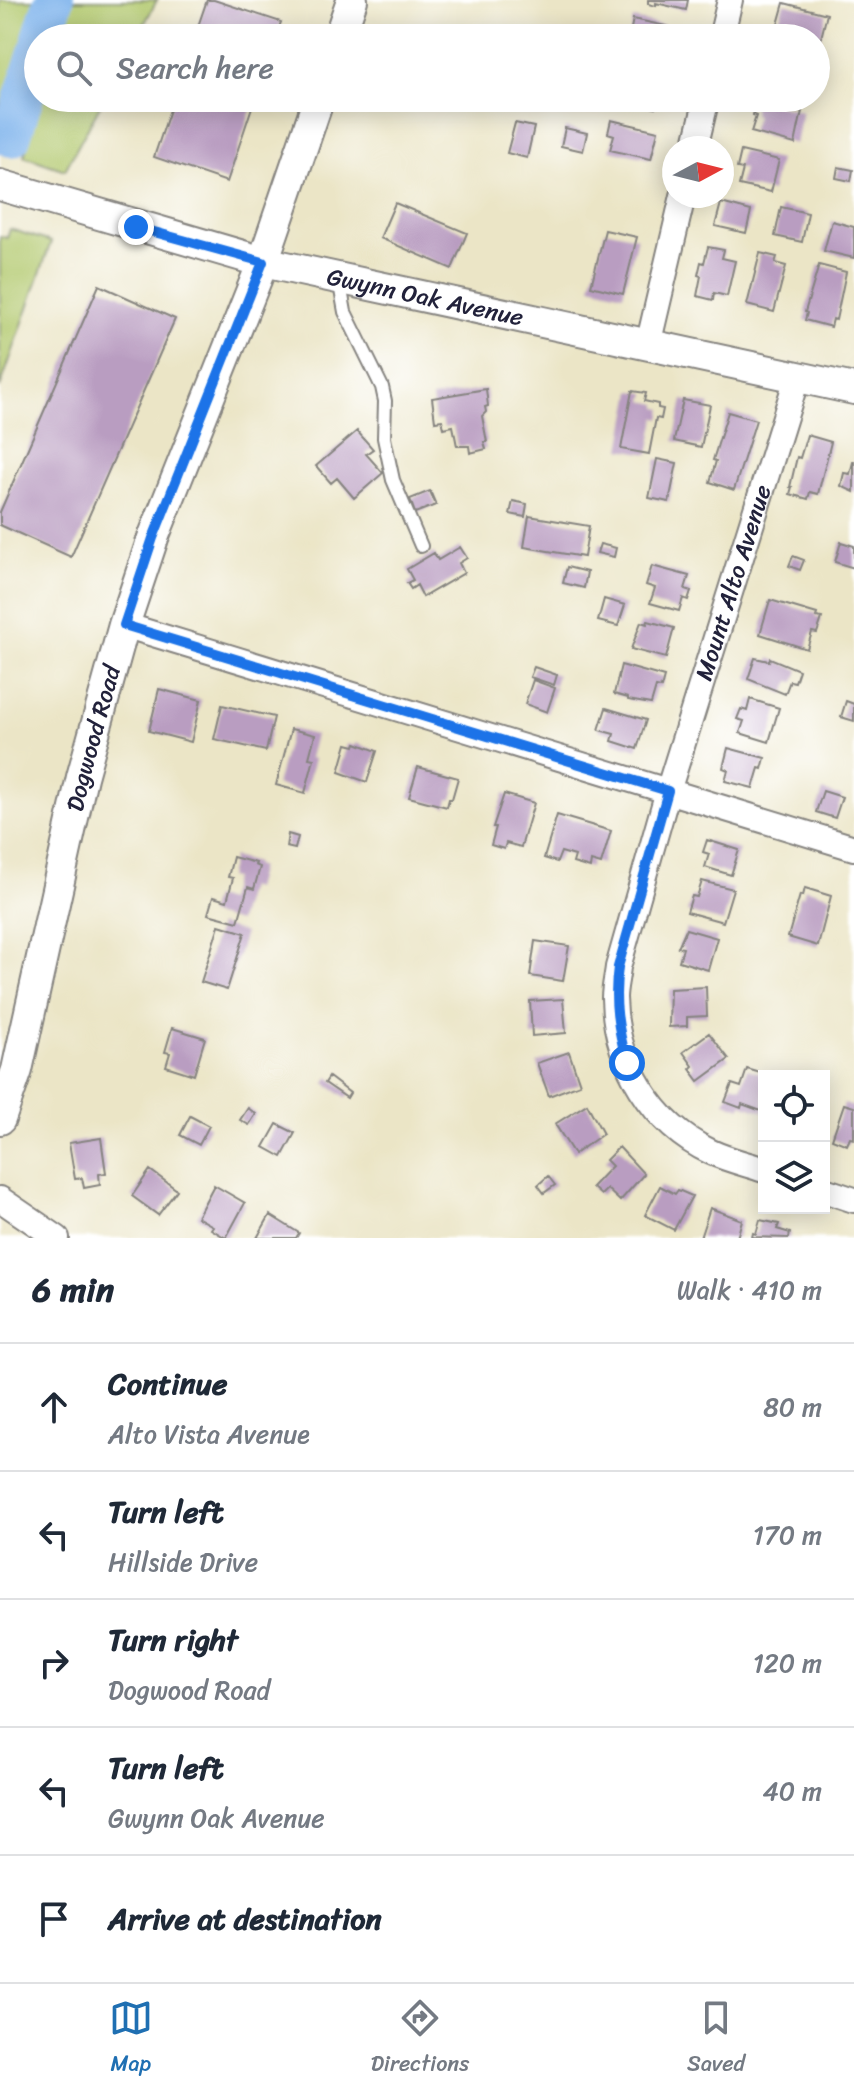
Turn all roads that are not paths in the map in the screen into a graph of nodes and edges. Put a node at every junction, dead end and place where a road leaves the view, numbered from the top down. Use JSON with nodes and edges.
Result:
{"nodes":[{"id":1,"x":352,"y":0,"type":"edge"},
{"id":2,"x":730,"y":0,"type":"edge"},
{"id":3,"x":344,"y":24,"type":"edge"},
{"id":4,"x":724,"y":24,"type":"edge"},
{"id":5,"x":314,"y":112,"type":"edge"},
{"id":6,"x":704,"y":112,"type":"edge"},
{"id":7,"x":698,"y":136,"type":"edge"},
{"id":8,"x":0,"y":185,"type":"edge"},
{"id":9,"x":680,"y":208,"type":"edge"},
{"id":10,"x":263,"y":262,"type":"junction"},
{"id":11,"x":339,"y":279,"type":"junction"},
{"id":12,"x":648,"y":345,"type":"junction"},
{"id":13,"x":798,"y":375,"type":"junction"},
{"id":14,"x":854,"y":389,"type":"edge"},
{"id":15,"x":421,"y":546,"type":"dead end"},
{"id":16,"x":124,"y":625,"type":"junction"},
{"id":17,"x":668,"y":791,"type":"junction"},
{"id":18,"x":854,"y":848,"type":"edge"},
{"id":19,"x":0,"y":1119,"type":"edge"},
{"id":20,"x":758,"y":1168,"type":"edge"},
{"id":21,"x":830,"y":1192,"type":"edge"},
{"id":22,"x":0,"y":1199,"type":"edge"},
{"id":23,"x":854,"y":1200,"type":"edge"},
{"id":24,"x":57,"y":1238,"type":"edge"}],
"edges":[{"from":1,"to":3,"type":"street"},
{"from":2,"to":4,"type":"street"},
{"from":5,"to":10,"type":"street","name":"Dogwood Road"},
{"from":6,"to":7,"type":"street"},
{"from":8,"to":10,"type":"street","name":"Gwynn Oak Avenue"},
{"from":9,"to":12,"type":"street"},
{"from":10,"to":11,"type":"street","name":"Gwynn Oak Avenue"},
{"from":10,"to":16,"type":"street","name":"Dogwood Road"},
{"from":11,"to":12,"type":"street","name":"Gwynn Oak Avenue"},
{"from":11,"to":15,"type":"lane"},
{"from":12,"to":13,"type":"street","name":"Gwynn Oak Avenue"},
{"from":13,"to":14,"type":"street","name":"Gwynn Oak Avenue"},
{"from":13,"to":17,"type":"street","name":"Mount Alto Avenue"},
{"from":16,"to":17,"type":"street"},
{"from":16,"to":19,"type":"street","name":"Dogwood Road"},
{"from":17,"to":18,"type":"street"},
{"from":17,"to":20,"type":"street","name":"Mount Alto Avenue"},
{"from":21,"to":23,"type":"street"},
{"from":22,"to":24,"type":"street"}]}
